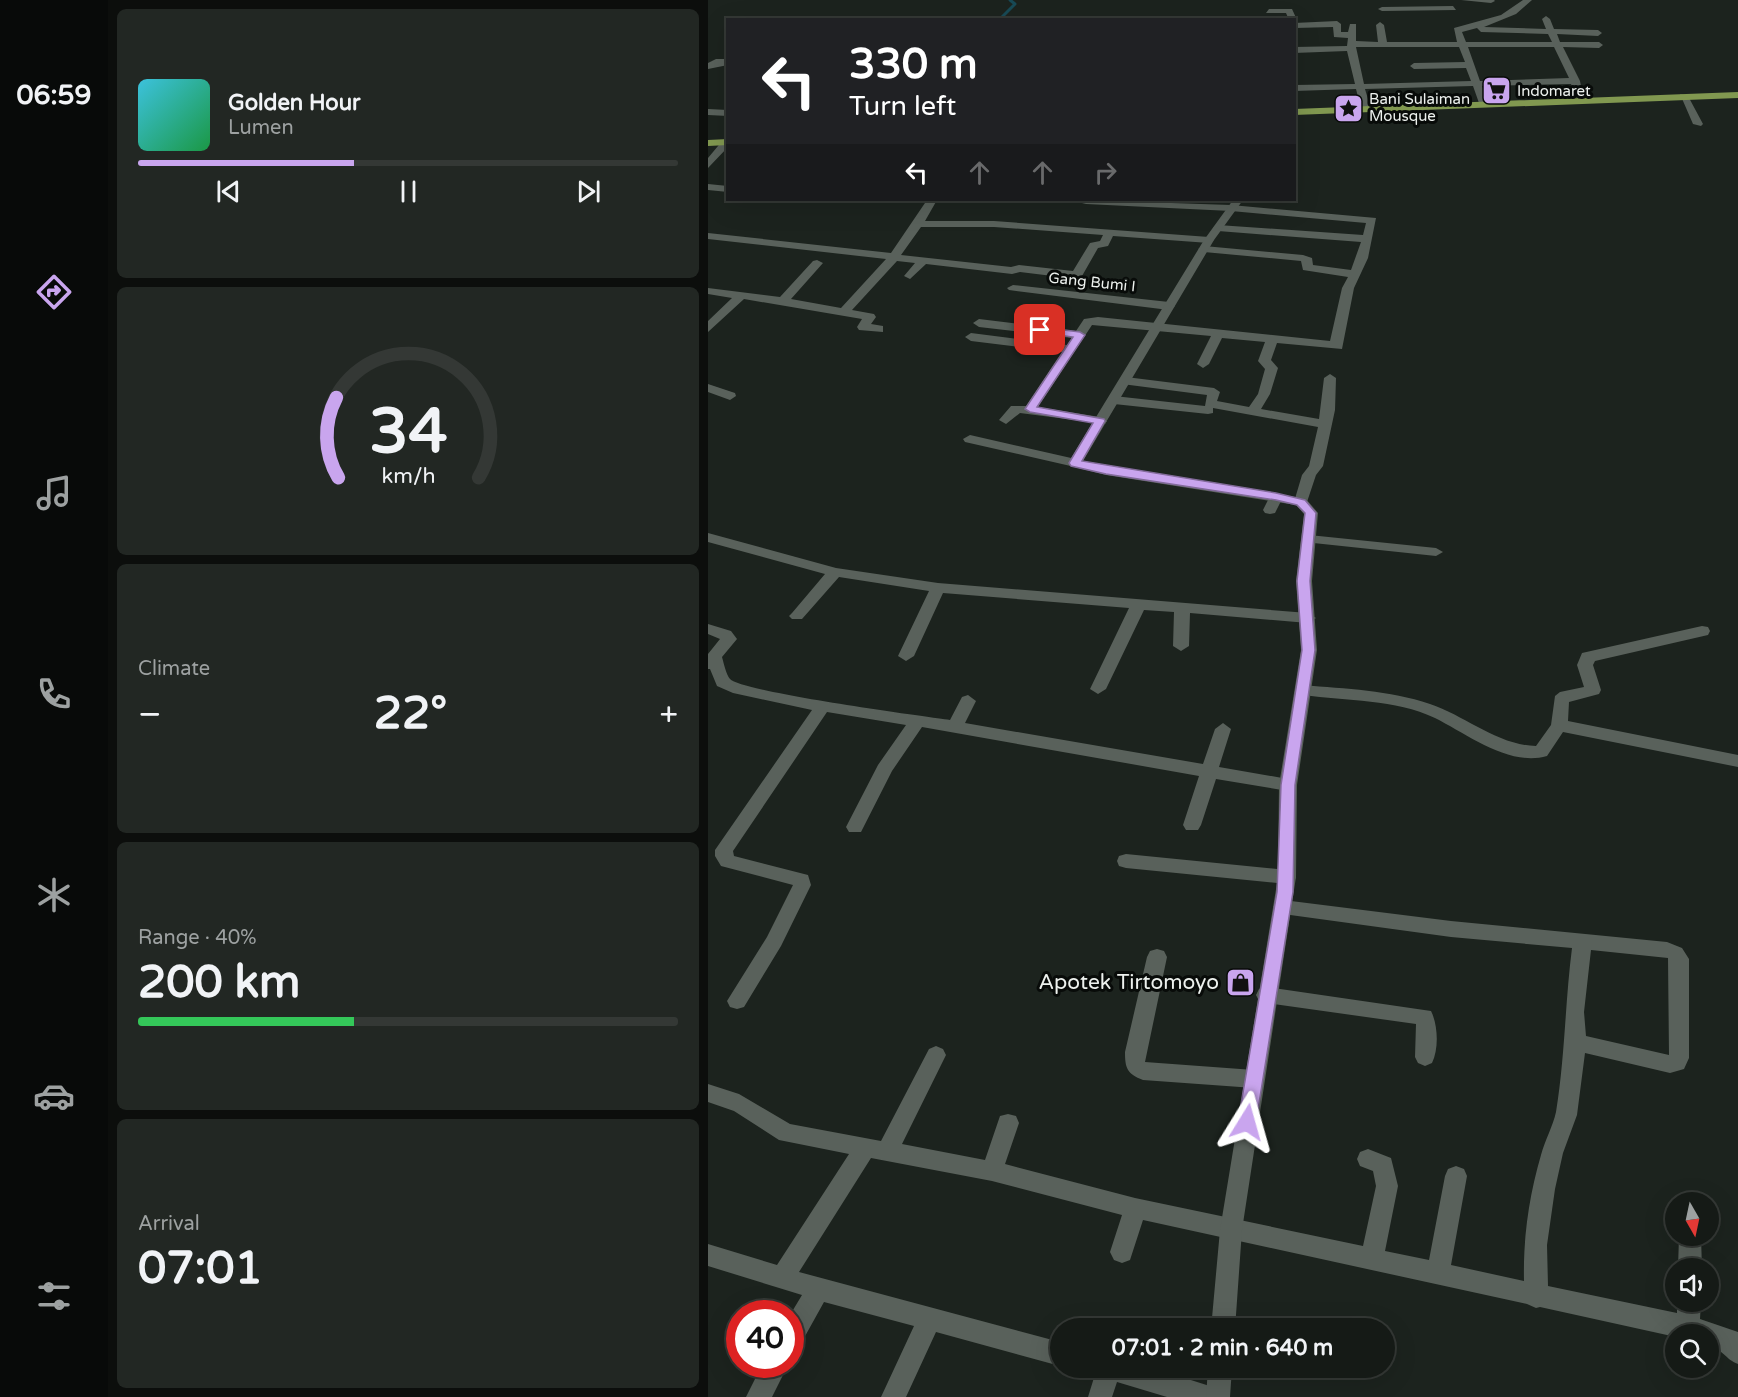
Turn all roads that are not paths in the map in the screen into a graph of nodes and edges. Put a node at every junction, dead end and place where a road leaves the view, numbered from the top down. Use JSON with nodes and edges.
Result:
{"nodes":[{"id":1,"x":1465,"y":0,"type":"edge"},
{"id":2,"x":1528,"y":0,"type":"edge"},
{"id":3,"x":1491,"y":1,"type":"edge"},
{"id":4,"x":1453,"y":4,"type":"edge"},
{"id":5,"x":1382,"y":9,"type":"dead end"},
{"id":6,"x":1269,"y":11,"type":"dead end"},
{"id":7,"x":1292,"y":18,"type":"edge"},
{"id":8,"x":1546,"y":19,"type":"dead end"},
{"id":9,"x":1380,"y":25,"type":"dead end"},
{"id":10,"x":1468,"y":28,"type":"junction"},
{"id":11,"x":1551,"y":31,"type":"junction"},
{"id":12,"x":1296,"y":32,"type":"edge"},
{"id":13,"x":1296,"y":33,"type":"edge"},
{"id":14,"x":1598,"y":33,"type":"dead end"},
{"id":15,"x":1430,"y":34,"type":"dead end"},
{"id":16,"x":1460,"y":37,"type":"junction"},
{"id":17,"x":1353,"y":38,"type":"junction"},
{"id":18,"x":1308,"y":43,"type":"dead end"},
{"id":19,"x":1383,"y":44,"type":"junction"},
{"id":20,"x":1556,"y":44,"type":"junction"},
{"id":21,"x":1599,"y":45,"type":"dead end"},
{"id":22,"x":1296,"y":50,"type":"edge"},
{"id":23,"x":726,"y":62,"type":"edge"},
{"id":24,"x":1470,"y":65,"type":"junction"},
{"id":25,"x":708,"y":66,"type":"edge"},
{"id":26,"x":1414,"y":66,"type":"dead end"},
{"id":27,"x":1453,"y":66,"type":"junction"},
{"id":28,"x":1575,"y":81,"type":"junction"},
{"id":29,"x":1459,"y":84,"type":"junction"},
{"id":30,"x":1476,"y":84,"type":"junction"},
{"id":31,"x":1296,"y":88,"type":"edge"},
{"id":32,"x":1359,"y":88,"type":"junction"},
{"id":33,"x":1738,"y":95,"type":"edge"},
{"id":34,"x":1683,"y":96,"type":"junction"},
{"id":35,"x":1581,"y":99,"type":"junction"},
{"id":36,"x":1484,"y":103,"type":"junction"},
{"id":37,"x":1366,"y":109,"type":"junction"},
{"id":38,"x":708,"y":112,"type":"edge"},
{"id":39,"x":1296,"y":112,"type":"edge"},
{"id":40,"x":726,"y":113,"type":"edge"},
{"id":41,"x":1698,"y":124,"type":"dead end"},
{"id":42,"x":726,"y":142,"type":"edge"},
{"id":43,"x":708,"y":143,"type":"edge"},
{"id":44,"x":726,"y":143,"type":"edge"},
{"id":45,"x":708,"y":165,"type":"edge"},
{"id":46,"x":708,"y":188,"type":"edge"},
{"id":47,"x":726,"y":189,"type":"edge"},
{"id":48,"x":931,"y":201,"type":"edge"},
{"id":49,"x":1086,"y":201,"type":"dead end"},
{"id":50,"x":1123,"y":201,"type":"edge"},
{"id":51,"x":1161,"y":202,"type":"edge"},
{"id":52,"x":1235,"y":204,"type":"edge"},
{"id":53,"x":918,"y":224,"type":"junction"},
{"id":54,"x":1218,"y":228,"type":"junction"},
{"id":55,"x":1110,"y":232,"type":"junction"},
{"id":56,"x":708,"y":236,"type":"edge"},
{"id":57,"x":1368,"y":239,"type":"junction"},
{"id":58,"x":1207,"y":245,"type":"junction"},
{"id":59,"x":894,"y":257,"type":"junction"},
{"id":60,"x":923,"y":261,"type":"junction"},
{"id":61,"x":817,"y":263,"type":"dead end"},
{"id":62,"x":1354,"y":274,"type":"junction"},
{"id":63,"x":1077,"y":275,"type":"junction"},
{"id":64,"x":910,"y":276,"type":"dead end"},
{"id":65,"x":1013,"y":288,"type":"dead end"},
{"id":66,"x":708,"y":291,"type":"edge"},
{"id":67,"x":1062,"y":294,"type":"junction"},
{"id":68,"x":742,"y":295,"type":"junction"},
{"id":69,"x":783,"y":301,"type":"junction"},
{"id":70,"x":1169,"y":306,"type":"junction"},
{"id":71,"x":843,"y":313,"type":"junction"},
{"id":72,"x":979,"y":323,"type":"dead end"},
{"id":73,"x":708,"y":328,"type":"edge"},
{"id":74,"x":1158,"y":328,"type":"junction"},
{"id":75,"x":879,"y":329,"type":"dead end"},
{"id":76,"x":1219,"y":332,"type":"junction"},
{"id":77,"x":1080,"y":335,"type":"junction"},
{"id":78,"x":971,"y":337,"type":"dead end"},
{"id":79,"x":1273,"y":338,"type":"junction"},
{"id":80,"x":1070,"y":349,"type":"junction"},
{"id":81,"x":1203,"y":364,"type":"dead end"},
{"id":82,"x":1330,"y":378,"type":"dead end"},
{"id":83,"x":1126,"y":381,"type":"junction"},
{"id":84,"x":708,"y":388,"type":"edge"},
{"id":85,"x":730,"y":396,"type":"dead end"},
{"id":86,"x":1114,"y":400,"type":"junction"},
{"id":87,"x":1209,"y":407,"type":"junction"},
{"id":88,"x":1030,"y":409,"type":"junction"},
{"id":89,"x":1253,"y":411,"type":"junction"},
{"id":90,"x":1006,"y":420,"type":"dead end"},
{"id":91,"x":1100,"y":421,"type":"junction"},
{"id":92,"x":1204,"y":423,"type":"dead end"},
{"id":93,"x":1325,"y":424,"type":"junction"},
{"id":94,"x":970,"y":439,"type":"dead end"},
{"id":95,"x":1075,"y":463,"type":"junction"},
{"id":96,"x":1276,"y":497,"type":"junction"},
{"id":97,"x":1301,"y":502,"type":"junction"},
{"id":98,"x":1270,"y":510,"type":"dead end"},
{"id":99,"x":708,"y":537,"type":"edge"},
{"id":100,"x":1309,"y":539,"type":"junction"},
{"id":101,"x":1436,"y":552,"type":"dead end"},
{"id":102,"x":835,"y":572,"type":"junction"},
{"id":103,"x":938,"y":588,"type":"junction"},
{"id":104,"x":1139,"y":604,"type":"junction"},
{"id":105,"x":1182,"y":608,"type":"junction"},
{"id":106,"x":797,"y":616,"type":"dead end"},
{"id":107,"x":1304,"y":618,"type":"junction"},
{"id":108,"x":708,"y":629,"type":"edge"},
{"id":109,"x":1702,"y":631,"type":"dead end"},
{"id":110,"x":1181,"y":646,"type":"dead end"},
{"id":111,"x":906,"y":656,"type":"dead end"},
{"id":112,"x":711,"y":661,"type":"edge"},
{"id":113,"x":1098,"y":688,"type":"dead end"},
{"id":114,"x":1303,"y":690,"type":"junction"},
{"id":115,"x":968,"y":701,"type":"dead end"},
{"id":116,"x":823,"y":706,"type":"junction"},
{"id":117,"x":918,"y":721,"type":"junction"},
{"id":118,"x":1559,"y":725,"type":"junction"},
{"id":119,"x":955,"y":727,"type":"junction"},
{"id":120,"x":1223,"y":729,"type":"dead end"},
{"id":121,"x":1738,"y":761,"type":"edge"},
{"id":122,"x":1210,"y":773,"type":"junction"},
{"id":123,"x":1288,"y":785,"type":"junction"},
{"id":124,"x":1192,"y":825,"type":"dead end"},
{"id":125,"x":855,"y":827,"type":"dead end"},
{"id":126,"x":1126,"y":861,"type":"dead end"},
{"id":127,"x":1287,"y":877,"type":"junction"},
{"id":128,"x":1283,"y":907,"type":"junction"},
{"id":129,"x":1582,"y":942,"type":"junction"},
{"id":130,"x":1156,"y":957,"type":"dead end"},
{"id":131,"x":1266,"y":995,"type":"junction"},
{"id":132,"x":737,"y":1001,"type":"dead end"},
{"id":133,"x":1576,"y":1042,"type":"junction"},
{"id":134,"x":936,"y":1055,"type":"dead end"},
{"id":135,"x":1425,"y":1057,"type":"dead end"},
{"id":136,"x":1254,"y":1079,"type":"junction"},
{"id":137,"x":708,"y":1093,"type":"edge"},
{"id":138,"x":1008,"y":1123,"type":"dead end"},
{"id":139,"x":876,"y":1149,"type":"junction"},
{"id":140,"x":1368,"y":1159,"type":"dead end"},
{"id":141,"x":992,"y":1171,"type":"junction"},
{"id":142,"x":1456,"y":1176,"type":"dead end"},
{"id":143,"x":1135,"y":1208,"type":"junction"},
{"id":144,"x":1231,"y":1230,"type":"junction"},
{"id":145,"x":1122,"y":1252,"type":"dead end"},
{"id":146,"x":708,"y":1255,"type":"edge"},
{"id":147,"x":1372,"y":1260,"type":"junction"},
{"id":148,"x":1438,"y":1275,"type":"junction"},
{"id":149,"x":783,"y":1276,"type":"junction"},
{"id":150,"x":818,"y":1289,"type":"junction"},
{"id":151,"x":1536,"y":1297,"type":"junction"},
{"id":152,"x":804,"y":1314,"type":"edge"},
{"id":153,"x":1224,"y":1318,"type":"edge"},
{"id":154,"x":930,"y":1319,"type":"junction"},
{"id":155,"x":1668,"y":1324,"type":"edge"},
{"id":156,"x":1719,"y":1337,"type":"edge"},
{"id":157,"x":1050,"y":1351,"type":"edge"},
{"id":158,"x":1738,"y":1352,"type":"edge"},
{"id":159,"x":769,"y":1378,"type":"edge"},
{"id":160,"x":1107,"y":1378,"type":"edge"},
{"id":161,"x":1144,"y":1378,"type":"edge"},
{"id":162,"x":1219,"y":1378,"type":"edge"},
{"id":163,"x":758,"y":1397,"type":"edge"},
{"id":164,"x":893,"y":1397,"type":"edge"},
{"id":165,"x":1100,"y":1397,"type":"edge"},
{"id":166,"x":1207,"y":1397,"type":"edge"},
{"id":167,"x":1218,"y":1397,"type":"edge"}],
"edges":[{"from":1,"to":3,"type":"street"},
{"from":2,"to":10,"type":"street"},
{"from":4,"to":5,"type":"street"},
{"from":4,"to":16,"type":"street"},
{"from":6,"to":7,"type":"street"},
{"from":8,"to":11,"type":"street"},
{"from":9,"to":19,"type":"street"},
{"from":10,"to":11,"type":"street"},
{"from":10,"to":16,"type":"street"},
{"from":11,"to":14,"type":"street"},
{"from":11,"to":20,"type":"street"},
{"from":12,"to":17,"type":"street"},
{"from":13,"to":18,"type":"street"},
{"from":15,"to":16,"type":"street"},
{"from":16,"to":19,"type":"street"},
{"from":16,"to":20,"type":"street"},
{"from":16,"to":24,"type":"street"},
{"from":17,"to":19,"type":"street"},
{"from":17,"to":22,"type":"street"},
{"from":17,"to":32,"type":"street"},
{"from":20,"to":21,"type":"street"},
{"from":20,"to":28,"type":"street"},
{"from":23,"to":25,"type":"street"},
{"from":24,"to":27,"type":"street"},
{"from":24,"to":30,"type":"street"},
{"from":26,"to":27,"type":"street"},
{"from":27,"to":29,"type":"street"},
{"from":28,"to":30,"type":"street"},
{"from":28,"to":35,"type":"street"},
{"from":29,"to":30,"type":"street"},
{"from":29,"to":32,"type":"street"},
{"from":30,"to":36,"type":"street"},
{"from":31,"to":32,"type":"street"},
{"from":32,"to":37,"type":"street"},
{"from":33,"to":34,"type":"main road"},
{"from":34,"to":35,"type":"main road"},
{"from":34,"to":41,"type":"street"},
{"from":35,"to":36,"type":"main road"},
{"from":36,"to":37,"type":"main road"},
{"from":37,"to":39,"type":"main road"},
{"from":38,"to":40,"type":"street"},
{"from":42,"to":43,"type":"main road"},
{"from":44,"to":45,"type":"street"},
{"from":46,"to":47,"type":"street"},
{"from":48,"to":53,"type":"street"},
{"from":49,"to":50,"type":"street"},
{"from":50,"to":51,"type":"street"},
{"from":51,"to":52,"type":"street"},
{"from":52,"to":54,"type":"street"},
{"from":52,"to":57,"type":"street"},
{"from":53,"to":55,"type":"street"},
{"from":53,"to":59,"type":"street"},
{"from":54,"to":57,"type":"street"},
{"from":54,"to":58,"type":"street"},
{"from":55,"to":58,"type":"street"},
{"from":55,"to":63,"type":"street"},
{"from":56,"to":59,"type":"street"},
{"from":57,"to":62,"type":"street"},
{"from":58,"to":62,"type":"street"},
{"from":58,"to":70,"type":"street"},
{"from":59,"to":60,"type":"street"},
{"from":59,"to":71,"type":"street"},
{"from":60,"to":63,"type":"street"},
{"from":60,"to":64,"type":"street"},
{"from":61,"to":69,"type":"street"},
{"from":62,"to":79,"type":"street"},
{"from":63,"to":67,"type":"street"},
{"from":65,"to":67,"type":"street","name":"Gang Bumi I"},
{"from":66,"to":68,"type":"street"},
{"from":67,"to":70,"type":"street","name":"Gang Bumi I"},
{"from":68,"to":69,"type":"street"},
{"from":68,"to":73,"type":"street"},
{"from":69,"to":71,"type":"street"},
{"from":70,"to":74,"type":"street"},
{"from":71,"to":75,"type":"street"},
{"from":72,"to":77,"type":"street"},
{"from":74,"to":76,"type":"street"},
{"from":74,"to":77,"type":"street"},
{"from":74,"to":83,"type":"street"},
{"from":76,"to":79,"type":"street"},
{"from":76,"to":81,"type":"street"},
{"from":77,"to":80,"type":"street"},
{"from":78,"to":80,"type":"street"},
{"from":79,"to":89,"type":"street"},
{"from":80,"to":88,"type":"street"},
{"from":82,"to":93,"type":"street"},
{"from":83,"to":86,"type":"street"},
{"from":83,"to":87,"type":"street"},
{"from":84,"to":85,"type":"street"},
{"from":86,"to":87,"type":"street"},
{"from":86,"to":91,"type":"street"},
{"from":87,"to":89,"type":"street"},
{"from":87,"to":92,"type":"street"},
{"from":88,"to":90,"type":"street"},
{"from":88,"to":91,"type":"street"},
{"from":89,"to":93,"type":"street"},
{"from":91,"to":95,"type":"street"},
{"from":93,"to":97,"type":"street"},
{"from":94,"to":95,"type":"street"},
{"from":95,"to":96,"type":"street"},
{"from":96,"to":97,"type":"street"},
{"from":96,"to":98,"type":"street"},
{"from":97,"to":100,"type":"street"},
{"from":99,"to":102,"type":"street"},
{"from":100,"to":101,"type":"street"},
{"from":100,"to":107,"type":"street"},
{"from":102,"to":103,"type":"street"},
{"from":102,"to":106,"type":"street"},
{"from":103,"to":104,"type":"street"},
{"from":103,"to":111,"type":"street"},
{"from":104,"to":105,"type":"street"},
{"from":104,"to":113,"type":"street"},
{"from":105,"to":107,"type":"street"},
{"from":105,"to":110,"type":"street"},
{"from":107,"to":114,"type":"street"},
{"from":108,"to":112,"type":"street"},
{"from":109,"to":118,"type":"street"},
{"from":112,"to":116,"type":"street"},
{"from":114,"to":118,"type":"street"},
{"from":114,"to":123,"type":"street"},
{"from":115,"to":119,"type":"street"},
{"from":116,"to":117,"type":"street"},
{"from":116,"to":132,"type":"street"},
{"from":117,"to":119,"type":"street"},
{"from":117,"to":125,"type":"street"},
{"from":118,"to":121,"type":"street"},
{"from":119,"to":122,"type":"street"},
{"from":120,"to":122,"type":"street"},
{"from":122,"to":123,"type":"street"},
{"from":122,"to":124,"type":"street"},
{"from":123,"to":127,"type":"street"},
{"from":126,"to":127,"type":"street"},
{"from":127,"to":128,"type":"street"},
{"from":128,"to":129,"type":"street"},
{"from":128,"to":131,"type":"street"},
{"from":129,"to":133,"type":"street"},
{"from":129,"to":133,"type":"street"},
{"from":130,"to":136,"type":"street"},
{"from":131,"to":135,"type":"street"},
{"from":131,"to":136,"type":"street"},
{"from":133,"to":151,"type":"street"},
{"from":134,"to":139,"type":"street"},
{"from":136,"to":144,"type":"street"},
{"from":137,"to":139,"type":"street"},
{"from":138,"to":141,"type":"street"},
{"from":139,"to":141,"type":"street"},
{"from":139,"to":149,"type":"street"},
{"from":140,"to":147,"type":"street"},
{"from":141,"to":143,"type":"street"},
{"from":142,"to":148,"type":"street"},
{"from":143,"to":144,"type":"street"},
{"from":143,"to":145,"type":"street"},
{"from":144,"to":147,"type":"street"},
{"from":144,"to":153,"type":"street"},
{"from":146,"to":149,"type":"street"},
{"from":147,"to":148,"type":"street"},
{"from":148,"to":151,"type":"street"},
{"from":149,"to":150,"type":"street"},
{"from":150,"to":152,"type":"street"},
{"from":150,"to":154,"type":"street"},
{"from":151,"to":155,"type":"street"},
{"from":154,"to":157,"type":"street"},
{"from":154,"to":164,"type":"street"},
{"from":156,"to":158,"type":"street"},
{"from":159,"to":163,"type":"street"},
{"from":160,"to":165,"type":"street"},
{"from":161,"to":166,"type":"street"},
{"from":162,"to":167,"type":"street"}]}
